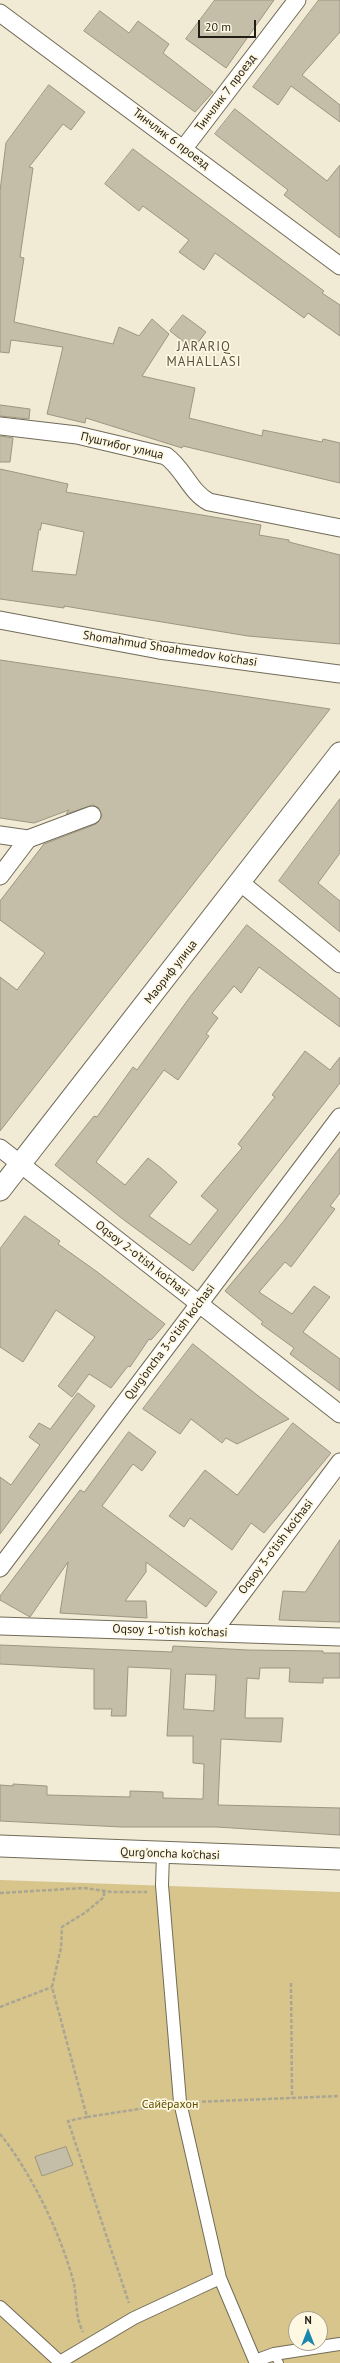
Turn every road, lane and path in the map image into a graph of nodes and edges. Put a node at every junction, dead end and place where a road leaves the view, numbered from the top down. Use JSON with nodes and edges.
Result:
{"nodes":[{"id":1,"x":297,"y":0,"type":"edge"},
{"id":2,"x":0,"y":13,"type":"edge"},
{"id":3,"x":184,"y":148,"type":"junction"},
{"id":4,"x":340,"y":266,"type":"edge"},
{"id":5,"x":0,"y":426,"type":"edge"},
{"id":6,"x":340,"y":528,"type":"edge"},
{"id":7,"x":0,"y":620,"type":"edge"},
{"id":8,"x":340,"y":674,"type":"edge"},
{"id":9,"x":340,"y":752,"type":"edge"},
{"id":10,"x":92,"y":815,"type":"dead end"},
{"id":11,"x":0,"y":835,"type":"edge"},
{"id":12,"x":28,"y":839,"type":"junction"},
{"id":13,"x":0,"y":876,"type":"edge"},
{"id":14,"x":241,"y":883,"type":"junction"},
{"id":15,"x":340,"y":964,"type":"edge"},
{"id":16,"x":340,"y":1117,"type":"edge"},
{"id":17,"x":0,"y":1148,"type":"edge"},
{"id":18,"x":21,"y":1164,"type":"junction"},
{"id":19,"x":0,"y":1190,"type":"edge"},
{"id":20,"x":199,"y":1304,"type":"junction"},
{"id":21,"x":340,"y":1414,"type":"edge"},
{"id":22,"x":340,"y":1462,"type":"edge"},
{"id":23,"x":0,"y":1568,"type":"edge"},
{"id":24,"x":0,"y":1626,"type":"edge"},
{"id":25,"x":213,"y":1632,"type":"junction"},
{"id":26,"x":340,"y":1637,"type":"edge"},
{"id":27,"x":0,"y":1846,"type":"edge"},
{"id":28,"x":163,"y":1854,"type":"junction"},
{"id":29,"x":340,"y":1859,"type":"edge"},
{"id":30,"x":104,"y":1892,"type":"junction"},
{"id":31,"x":163,"y":1892,"type":"junction"},
{"id":32,"x":0,"y":1893,"type":"edge"},
{"id":33,"x":291,"y":1983,"type":"dead end"},
{"id":34,"x":52,"y":1987,"type":"junction"},
{"id":35,"x":0,"y":2007,"type":"edge"},
{"id":36,"x":340,"y":2096,"type":"edge"},
{"id":37,"x":292,"y":2098,"type":"junction"},
{"id":38,"x":180,"y":2102,"type":"junction"},
{"id":39,"x":87,"y":2117,"type":"junction"},
{"id":40,"x":0,"y":2134,"type":"edge"},
{"id":41,"x":220,"y":2278,"type":"junction"},
{"id":42,"x":0,"y":2307,"type":"edge"},
{"id":43,"x":134,"y":2318,"type":"junction"},
{"id":44,"x":340,"y":2344,"type":"edge"},
{"id":45,"x":89,"y":2345,"type":"junction"},
{"id":46,"x":276,"y":2358,"type":"edge"},
{"id":47,"x":60,"y":2363,"type":"edge"}],
"edges":[{"from":1,"to":3,"type":"street","name":"Тинчлик 7 проезд"},
{"from":2,"to":3,"type":"street","name":"Тинчлик 6 проезд"},
{"from":3,"to":4,"type":"street","name":"Тинчлик 6 проезд"},
{"from":5,"to":6,"type":"street","name":"Пуштибог улица"},
{"from":7,"to":8,"type":"street","name":"Shomahmud Shoahmedov ko'chasi"},
{"from":9,"to":14,"type":"street","name":"Маориф улица"},
{"from":10,"to":12,"type":"street"},
{"from":11,"to":12,"type":"street"},
{"from":12,"to":13,"type":"street"},
{"from":14,"to":15,"type":"street"},
{"from":14,"to":18,"type":"street","name":"Маориф улица"},
{"from":16,"to":20,"type":"street","name":"Qurg'oncha 3-o'tish ko'chasi"},
{"from":17,"to":18,"type":"street","name":"Oqsoy 2-o'tish ko'chasi"},
{"from":18,"to":19,"type":"street","name":"Маориф улица"},
{"from":18,"to":20,"type":"street","name":"Oqsoy 2-o'tish ko'chasi"},
{"from":20,"to":21,"type":"street","name":"Oqsoy 2-o'tish ko'chasi"},
{"from":20,"to":23,"type":"street","name":"Qurg'oncha 3-o'tish ko'chasi"},
{"from":22,"to":25,"type":"street","name":"Oqsoy 3-o'tish ko'chasi"},
{"from":24,"to":25,"type":"street","name":"Oqsoy 1-o'tish ko'chasi"},
{"from":25,"to":26,"type":"street","name":"Oqsoy 1-o'tish ko'chasi"},
{"from":27,"to":28,"type":"street","name":"Qurg'oncha ko'chasi"},
{"from":28,"to":29,"type":"street","name":"Qurg'oncha ko'chasi"},
{"from":28,"to":31,"type":"street"},
{"from":30,"to":31,"type":"path"},
{"from":30,"to":32,"type":"path"},
{"from":30,"to":34,"type":"path"},
{"from":31,"to":38,"type":"street"},
{"from":33,"to":37,"type":"path"},
{"from":34,"to":35,"type":"path"},
{"from":34,"to":39,"type":"path"},
{"from":36,"to":37,"type":"path"},
{"from":37,"to":38,"type":"path"},
{"from":38,"to":39,"type":"path"},
{"from":38,"to":41,"type":"street"},
{"from":39,"to":43,"type":"path"},
{"from":40,"to":45,"type":"path"},
{"from":41,"to":43,"type":"street"},
{"from":41,"to":46,"type":"street"},
{"from":42,"to":47,"type":"street"},
{"from":43,"to":45,"type":"street"},
{"from":44,"to":46,"type":"street"},
{"from":45,"to":47,"type":"street"}]}
